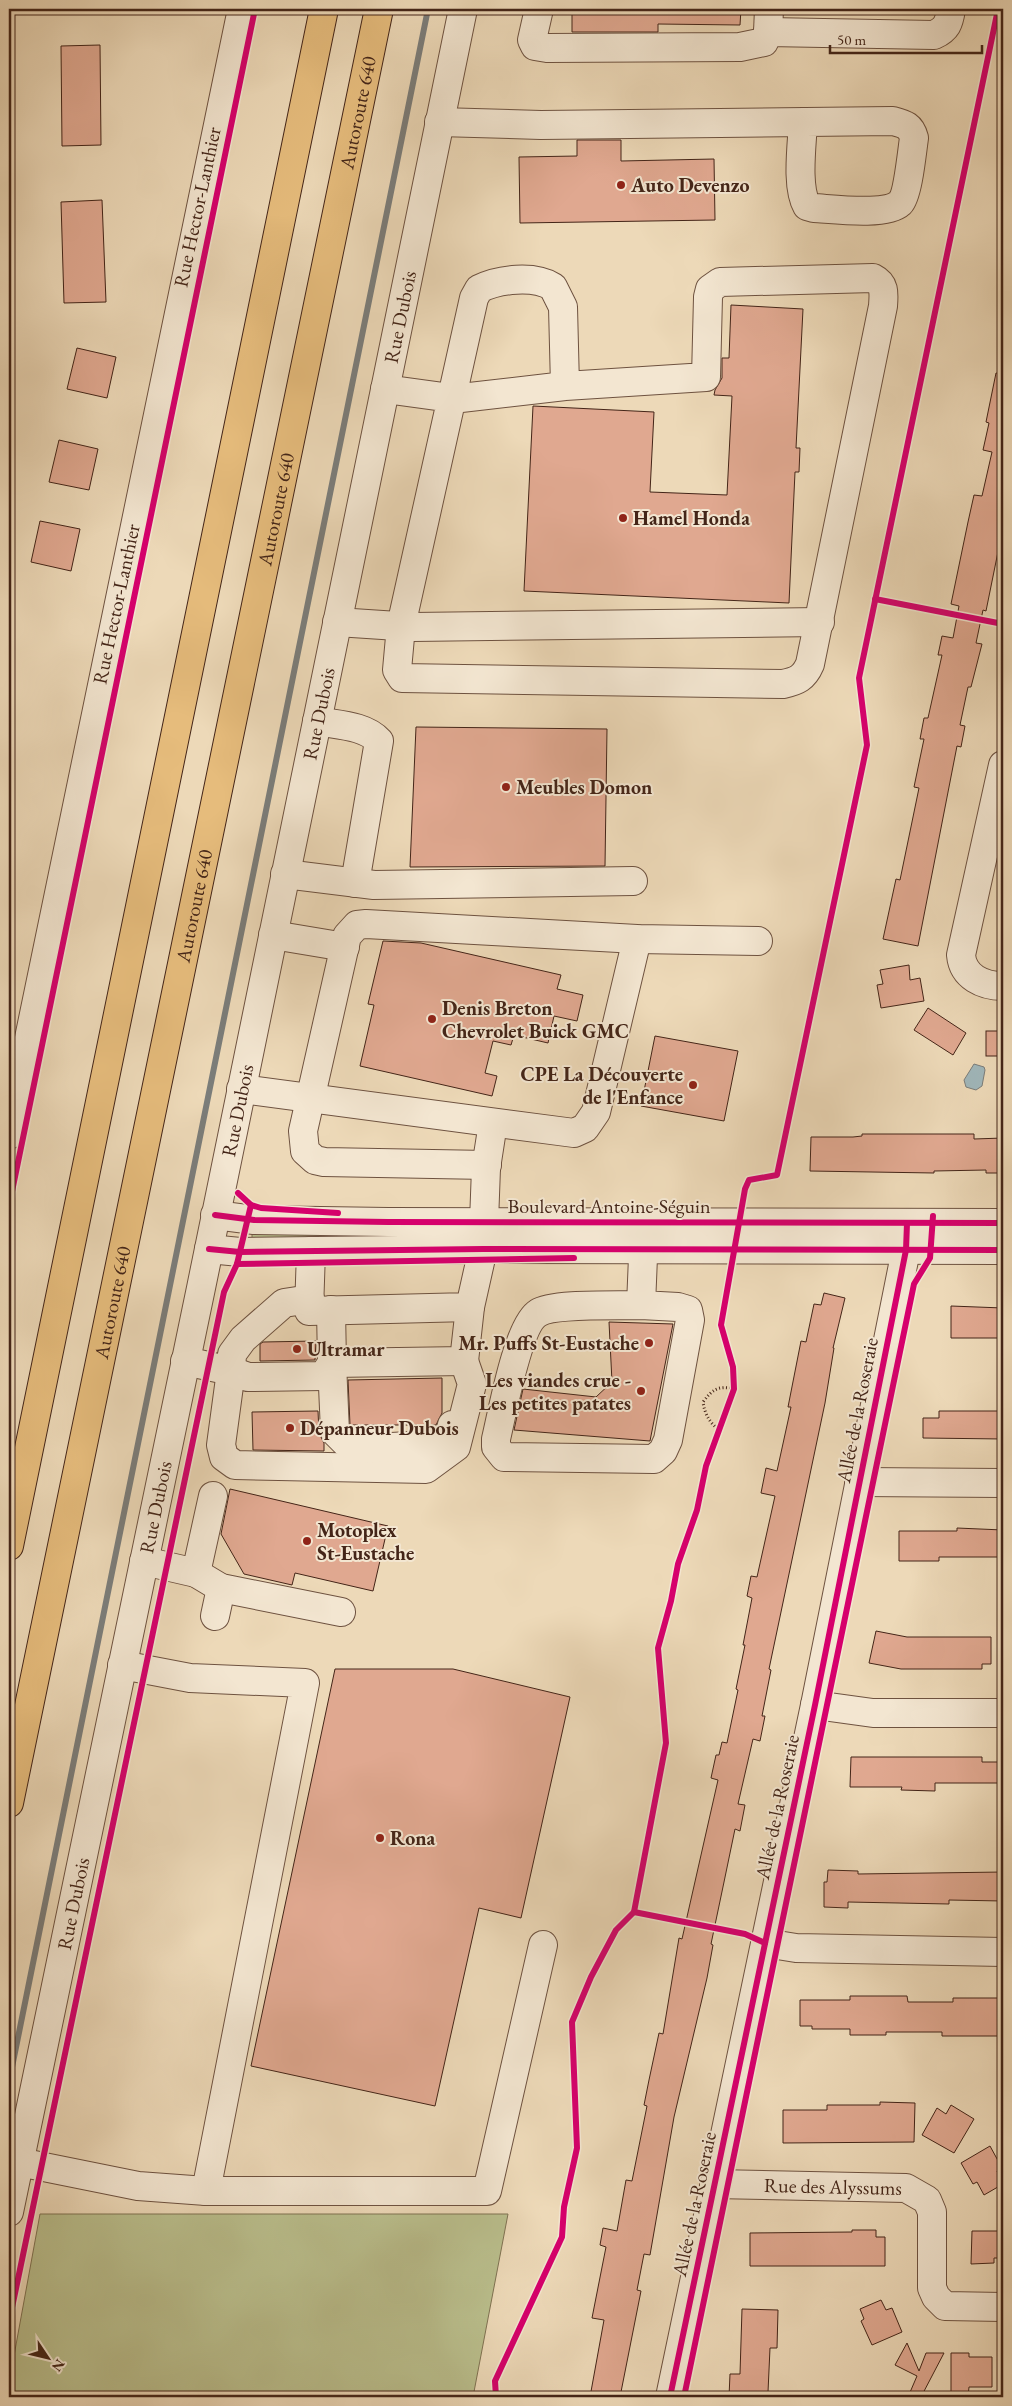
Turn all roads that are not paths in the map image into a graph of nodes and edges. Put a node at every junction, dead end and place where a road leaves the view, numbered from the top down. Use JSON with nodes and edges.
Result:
{"nodes":[{"id":1,"x":242,"y":9,"type":"edge"},
{"id":2,"x":324,"y":9,"type":"edge"},
{"id":3,"x":379,"y":9,"type":"edge"},
{"id":4,"x":463,"y":9,"type":"edge"},
{"id":5,"x":539,"y":9,"type":"edge"},
{"id":6,"x":951,"y":9,"type":"edge"},
{"id":7,"x":769,"y":20,"type":"edge"},
{"id":8,"x":439,"y":122,"type":"junction"},
{"id":9,"x":803,"y":122,"type":"junction"},
{"id":10,"x":565,"y":386,"type":"junction"},
{"id":11,"x":385,"y":390,"type":"junction"},
{"id":12,"x":451,"y":398,"type":"junction"},
{"id":13,"x":337,"y":622,"type":"junction"},
{"id":14,"x":820,"y":622,"type":"junction"},
{"id":15,"x":401,"y":626,"type":"junction"},
{"id":16,"x":317,"y":721,"type":"junction"},
{"id":17,"x":1003,"y":765,"type":"edge"},
{"id":18,"x":285,"y":874,"type":"junction"},
{"id":19,"x":633,"y":881,"type":"dead end"},
{"id":20,"x":355,"y":883,"type":"junction"},
{"id":21,"x":273,"y":935,"type":"junction"},
{"id":22,"x":637,"y":939,"type":"junction"},
{"id":23,"x":758,"y":942,"type":"dead end"},
{"id":24,"x":344,"y":948,"type":"junction"},
{"id":25,"x":1003,"y":986,"type":"edge"},
{"id":26,"x":241,"y":1089,"type":"junction"},
{"id":27,"x":310,"y":1098,"type":"junction"},
{"id":28,"x":493,"y":1123,"type":"junction"},
{"id":29,"x":9,"y":1135,"type":"edge"},
{"id":30,"x":487,"y":1165,"type":"junction"},
{"id":31,"x":215,"y":1216,"type":"junction"},
{"id":32,"x":485,"y":1222,"type":"junction"},
{"id":33,"x":645,"y":1222,"type":"junction"},
{"id":34,"x":907,"y":1223,"type":"junction"},
{"id":35,"x":1003,"y":1223,"type":"edge"},
{"id":36,"x":209,"y":1249,"type":"junction"},
{"id":37,"x":483,"y":1249,"type":"junction"},
{"id":38,"x":644,"y":1250,"type":"junction"},
{"id":39,"x":906,"y":1250,"type":"junction"},
{"id":40,"x":1003,"y":1250,"type":"edge"},
{"id":41,"x":311,"y":1251,"type":"junction"},
{"id":42,"x":320,"y":1304,"type":"junction"},
{"id":43,"x":641,"y":1305,"type":"junction"},
{"id":44,"x":470,"y":1307,"type":"junction"},
{"id":45,"x":185,"y":1361,"type":"junction"},
{"id":46,"x":464,"y":1361,"type":"junction"},
{"id":47,"x":332,"y":1363,"type":"junction"},
{"id":48,"x":231,"y":1370,"type":"junction"},
{"id":49,"x":859,"y":1482,"type":"junction"},
{"id":50,"x":1003,"y":1483,"type":"edge"},
{"id":51,"x":213,"y":1496,"type":"dead end"},
{"id":52,"x":9,"y":1546,"type":"edge"},
{"id":53,"x":144,"y":1561,"type":"junction"},
{"id":54,"x":196,"y":1574,"type":"junction"},
{"id":55,"x":221,"y":1588,"type":"junction"},
{"id":56,"x":341,"y":1612,"type":"dead end"},
{"id":57,"x":215,"y":1616,"type":"dead end"},
{"id":58,"x":122,"y":1665,"type":"junction"},
{"id":59,"x":815,"y":1705,"type":"junction"},
{"id":60,"x":1003,"y":1713,"type":"edge"},
{"id":61,"x":9,"y":1803,"type":"edge"},
{"id":62,"x":765,"y":1943,"type":"junction"},
{"id":63,"x":543,"y":1945,"type":"dead end"},
{"id":64,"x":1003,"y":1952,"type":"edge"},
{"id":65,"x":19,"y":2162,"type":"junction"},
{"id":66,"x":714,"y":2184,"type":"junction"},
{"id":67,"x":206,"y":2191,"type":"junction"},
{"id":68,"x":9,"y":2212,"type":"edge"},
{"id":69,"x":1003,"y":2307,"type":"edge"},
{"id":70,"x":670,"y":2397,"type":"edge"}],
"edges":[{"from":1,"to":29,"type":"street","name":"Rue Hector-Lanthier"},
{"from":2,"to":52,"type":"highway"},
{"from":3,"to":61,"type":"highway","name":"Autoroute 640"},
{"from":4,"to":8,"type":"street","name":"Rue Dubois"},
{"from":5,"to":7,"type":"street"},
{"from":6,"to":7,"type":"street"},
{"from":8,"to":9,"type":"street"},
{"from":8,"to":11,"type":"street","name":"Rue Dubois"},
{"from":9,"to":9,"type":"street"},
{"from":10,"to":12,"type":"street"},
{"from":10,"to":12,"type":"street"},
{"from":10,"to":14,"type":"street"},
{"from":11,"to":12,"type":"street"},
{"from":11,"to":13,"type":"street","name":"Rue Dubois"},
{"from":12,"to":15,"type":"street"},
{"from":13,"to":15,"type":"street"},
{"from":13,"to":16,"type":"street","name":"Rue Dubois"},
{"from":14,"to":15,"type":"street"},
{"from":14,"to":15,"type":"street"},
{"from":16,"to":18,"type":"street","name":"Rue Dubois"},
{"from":16,"to":20,"type":"street"},
{"from":17,"to":25,"type":"street"},
{"from":18,"to":20,"type":"street"},
{"from":18,"to":21,"type":"street","name":"Rue Dubois"},
{"from":19,"to":20,"type":"street"},
{"from":21,"to":24,"type":"street"},
{"from":21,"to":26,"type":"street","name":"Rue Dubois"},
{"from":22,"to":23,"type":"street"},
{"from":22,"to":24,"type":"street"},
{"from":22,"to":28,"type":"street"},
{"from":24,"to":27,"type":"street"},
{"from":26,"to":27,"type":"street"},
{"from":26,"to":31,"type":"street","name":"Rue Dubois"},
{"from":27,"to":28,"type":"street"},
{"from":27,"to":30,"type":"street"},
{"from":28,"to":30,"type":"street"},
{"from":30,"to":32,"type":"street"},
{"from":31,"to":32,"type":"street","name":"Boulevard Antoine-Séguin"},
{"from":31,"to":36,"type":"street","name":"Rue Dubois"},
{"from":32,"to":33,"type":"street","name":"Boulevard Antoine-Séguin"},
{"from":32,"to":37,"type":"street"},
{"from":33,"to":34,"type":"street","name":"Boulevard Antoine-Séguin"},
{"from":33,"to":38,"type":"street"},
{"from":34,"to":35,"type":"street","name":"Boulevard Antoine-Séguin"},
{"from":34,"to":39,"type":"street","name":"Allée de la Roseraie"},
{"from":36,"to":41,"type":"street"},
{"from":36,"to":45,"type":"street","name":"Rue Dubois"},
{"from":37,"to":38,"type":"street"},
{"from":37,"to":41,"type":"street"},
{"from":37,"to":44,"type":"street"},
{"from":38,"to":39,"type":"street"},
{"from":38,"to":43,"type":"street"},
{"from":39,"to":40,"type":"street"},
{"from":39,"to":49,"type":"street","name":"Allée de la Roseraie"},
{"from":41,"to":42,"type":"street"},
{"from":42,"to":44,"type":"street"},
{"from":42,"to":47,"type":"street"},
{"from":42,"to":48,"type":"street"},
{"from":43,"to":43,"type":"street"},
{"from":44,"to":46,"type":"street"},
{"from":45,"to":48,"type":"street"},
{"from":45,"to":53,"type":"street","name":"Rue Dubois"},
{"from":46,"to":47,"type":"street"},
{"from":46,"to":47,"type":"street"},
{"from":46,"to":48,"type":"street"},
{"from":47,"to":48,"type":"street"},
{"from":49,"to":50,"type":"street"},
{"from":49,"to":59,"type":"street","name":"Allée de la Roseraie"},
{"from":51,"to":54,"type":"street"},
{"from":53,"to":54,"type":"street"},
{"from":53,"to":58,"type":"street","name":"Rue Dubois"},
{"from":54,"to":55,"type":"street"},
{"from":55,"to":56,"type":"street"},
{"from":55,"to":57,"type":"street"},
{"from":58,"to":65,"type":"street","name":"Rue Dubois"},
{"from":58,"to":67,"type":"street"},
{"from":59,"to":60,"type":"street"},
{"from":59,"to":62,"type":"street","name":"Allée de la Roseraie"},
{"from":62,"to":64,"type":"street"},
{"from":62,"to":66,"type":"street","name":"Allée de la Roseraie"},
{"from":63,"to":67,"type":"street"},
{"from":65,"to":67,"type":"street"},
{"from":65,"to":68,"type":"street","name":"Rue Dubois"},
{"from":66,"to":69,"type":"street","name":"Rue des Alyssums"},
{"from":66,"to":70,"type":"street","name":"Allée de la Roseraie"}]}
